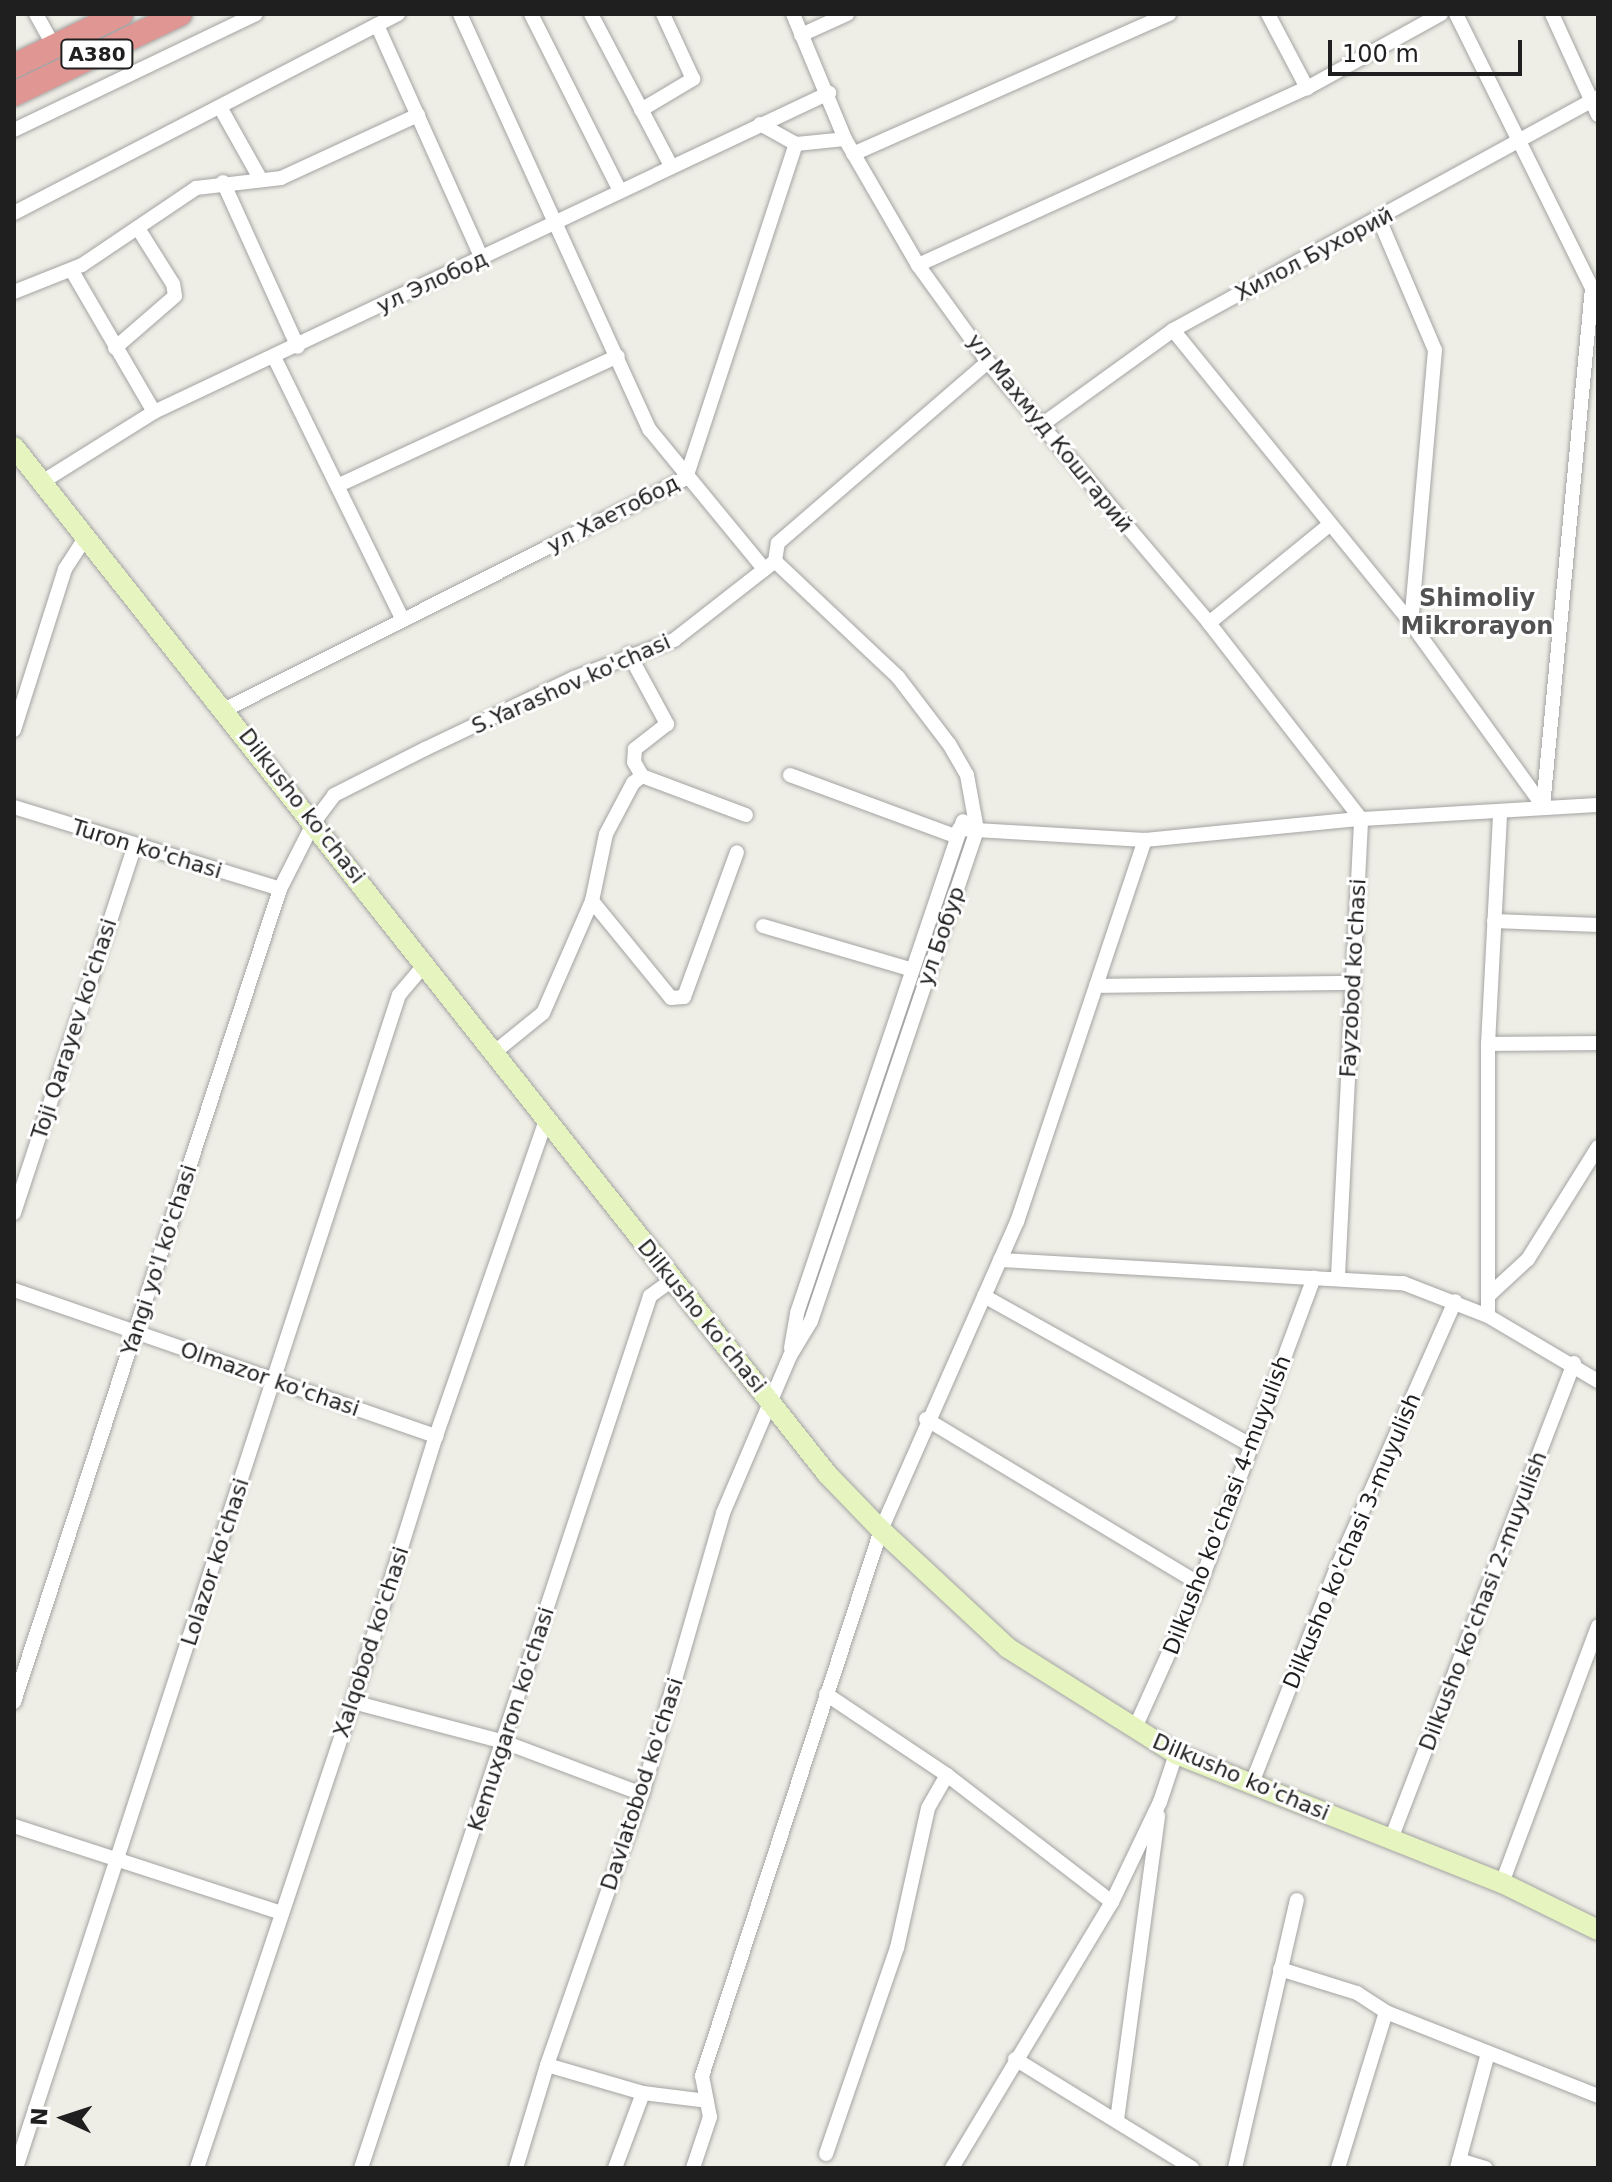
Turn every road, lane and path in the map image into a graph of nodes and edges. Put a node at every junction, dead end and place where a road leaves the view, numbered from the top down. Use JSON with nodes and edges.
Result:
{"nodes":[{"id":1,"x":36,"y":14,"type":"edge"},
{"id":2,"x":121,"y":14,"type":"edge"},
{"id":3,"x":180,"y":14,"type":"edge"},
{"id":4,"x":256,"y":14,"type":"edge"},
{"id":5,"x":398,"y":14,"type":"edge"},
{"id":6,"x":460,"y":14,"type":"edge"},
{"id":7,"x":531,"y":14,"type":"edge"},
{"id":8,"x":591,"y":14,"type":"edge"},
{"id":9,"x":663,"y":14,"type":"edge"},
{"id":10,"x":793,"y":14,"type":"edge"},
{"id":11,"x":847,"y":14,"type":"edge"},
{"id":12,"x":1169,"y":14,"type":"edge"},
{"id":13,"x":1268,"y":14,"type":"edge"},
{"id":14,"x":1441,"y":14,"type":"edge"},
{"id":15,"x":1456,"y":14,"type":"edge"},
{"id":16,"x":1552,"y":14,"type":"edge"},
{"id":17,"x":377,"y":25,"type":"junction"},
{"id":18,"x":801,"y":35,"type":"junction"},
{"id":19,"x":54,"y":47,"type":"junction"},
{"id":20,"x":14,"y":66,"type":"edge"},
{"id":21,"x":1307,"y":88,"type":"junction"},
{"id":22,"x":829,"y":93,"type":"junction"},
{"id":23,"x":14,"y":94,"type":"edge"},
{"id":24,"x":1595,"y":98,"type":"edge"},
{"id":25,"x":220,"y":107,"type":"junction"},
{"id":26,"x":641,"y":110,"type":"junction"},
{"id":27,"x":418,"y":115,"type":"junction"},
{"id":28,"x":1598,"y":115,"type":"edge"},
{"id":29,"x":760,"y":124,"type":"junction"},
{"id":30,"x":14,"y":130,"type":"edge"},
{"id":31,"x":845,"y":139,"type":"junction"},
{"id":32,"x":1516,"y":139,"type":"junction"},
{"id":33,"x":796,"y":144,"type":"junction"},
{"id":34,"x":853,"y":154,"type":"junction"},
{"id":35,"x":671,"y":166,"type":"junction"},
{"id":36,"x":261,"y":180,"type":"junction"},
{"id":37,"x":223,"y":182,"type":"junction"},
{"id":38,"x":620,"y":191,"type":"junction"},
{"id":39,"x":14,"y":213,"type":"edge"},
{"id":40,"x":1379,"y":219,"type":"junction"},
{"id":41,"x":554,"y":223,"type":"junction"},
{"id":42,"x":139,"y":230,"type":"junction"},
{"id":43,"x":482,"y":259,"type":"junction"},
{"id":44,"x":918,"y":265,"type":"junction"},
{"id":45,"x":72,"y":271,"type":"junction"},
{"id":46,"x":1595,"y":286,"type":"edge"},
{"id":47,"x":14,"y":292,"type":"edge"},
{"id":48,"x":1173,"y":330,"type":"junction"},
{"id":49,"x":298,"y":347,"type":"junction"},
{"id":50,"x":115,"y":348,"type":"junction"},
{"id":51,"x":618,"y":356,"type":"junction"},
{"id":52,"x":275,"y":359,"type":"junction"},
{"id":53,"x":988,"y":362,"type":"junction"},
{"id":54,"x":154,"y":412,"type":"junction"},
{"id":55,"x":1040,"y":426,"type":"junction"},
{"id":56,"x":14,"y":447,"type":"edge"},
{"id":57,"x":686,"y":478,"type":"junction"},
{"id":58,"x":42,"y":482,"type":"junction"},
{"id":59,"x":339,"y":485,"type":"junction"},
{"id":60,"x":1329,"y":525,"type":"junction"},
{"id":61,"x":86,"y":537,"type":"junction"},
{"id":62,"x":769,"y":565,"type":"junction"},
{"id":63,"x":402,"y":618,"type":"junction"},
{"id":64,"x":1209,"y":623,"type":"junction"},
{"id":65,"x":1411,"y":623,"type":"junction"},
{"id":66,"x":629,"y":654,"type":"junction"},
{"id":67,"x":226,"y":709,"type":"junction"},
{"id":68,"x":14,"y":730,"type":"edge"},
{"id":69,"x":790,"y":775,"type":"dead end"},
{"id":70,"x":642,"y":776,"type":"junction"},
{"id":71,"x":973,"y":803,"type":"junction"},
{"id":72,"x":1598,"y":805,"type":"edge"},
{"id":73,"x":1543,"y":806,"type":"junction"},
{"id":74,"x":14,"y":807,"type":"edge"},
{"id":75,"x":746,"y":815,"type":"dead end"},
{"id":76,"x":1500,"y":815,"type":"junction"},
{"id":77,"x":1361,"y":819,"type":"junction"},
{"id":78,"x":314,"y":822,"type":"junction"},
{"id":79,"x":977,"y":830,"type":"junction"},
{"id":80,"x":957,"y":832,"type":"junction"},
{"id":81,"x":1145,"y":840,"type":"junction"},
{"id":82,"x":135,"y":846,"type":"junction"},
{"id":83,"x":737,"y":852,"type":"dead end"},
{"id":84,"x":280,"y":889,"type":"junction"},
{"id":85,"x":592,"y":901,"type":"junction"},
{"id":86,"x":1494,"y":921,"type":"junction"},
{"id":87,"x":1598,"y":925,"type":"edge"},
{"id":88,"x":763,"y":926,"type":"dead end"},
{"id":89,"x":426,"y":963,"type":"junction"},
{"id":90,"x":910,"y":969,"type":"junction"},
{"id":91,"x":1353,"y":983,"type":"junction"},
{"id":92,"x":1096,"y":986,"type":"junction"},
{"id":93,"x":1598,"y":1043,"type":"edge"},
{"id":94,"x":1488,"y":1044,"type":"junction"},
{"id":95,"x":496,"y":1051,"type":"junction"},
{"id":96,"x":547,"y":1117,"type":"junction"},
{"id":97,"x":1598,"y":1147,"type":"edge"},
{"id":98,"x":14,"y":1213,"type":"edge"},
{"id":99,"x":1000,"y":1260,"type":"junction"},
{"id":100,"x":1338,"y":1276,"type":"junction"},
{"id":101,"x":1314,"y":1278,"type":"junction"},
{"id":102,"x":672,"y":1280,"type":"junction"},
{"id":103,"x":14,"y":1290,"type":"edge"},
{"id":104,"x":984,"y":1296,"type":"junction"},
{"id":105,"x":1488,"y":1296,"type":"junction"},
{"id":106,"x":1455,"y":1301,"type":"junction"},
{"id":107,"x":1488,"y":1316,"type":"junction"},
{"id":108,"x":135,"y":1333,"type":"junction"},
{"id":109,"x":790,"y":1356,"type":"junction"},
{"id":110,"x":1574,"y":1363,"type":"junction"},
{"id":111,"x":275,"y":1381,"type":"junction"},
{"id":112,"x":1598,"y":1381,"type":"edge"},
{"id":113,"x":774,"y":1404,"type":"junction"},
{"id":114,"x":926,"y":1419,"type":"junction"},
{"id":115,"x":436,"y":1436,"type":"junction"},
{"id":116,"x":1252,"y":1446,"type":"junction"},
{"id":117,"x":881,"y":1530,"type":"junction"},
{"id":118,"x":1200,"y":1584,"type":"junction"},
{"id":119,"x":1598,"y":1626,"type":"edge"},
{"id":120,"x":826,"y":1694,"type":"junction"},
{"id":121,"x":14,"y":1702,"type":"edge"},
{"id":122,"x":353,"y":1702,"type":"junction"},
{"id":123,"x":1134,"y":1730,"type":"junction"},
{"id":124,"x":504,"y":1742,"type":"junction"},
{"id":125,"x":1176,"y":1754,"type":"junction"},
{"id":126,"x":947,"y":1775,"type":"junction"},
{"id":127,"x":1252,"y":1783,"type":"junction"},
{"id":128,"x":642,"y":1794,"type":"junction"},
{"id":129,"x":1160,"y":1802,"type":"junction"},
{"id":130,"x":14,"y":1826,"type":"edge"},
{"id":131,"x":1391,"y":1839,"type":"junction"},
{"id":132,"x":119,"y":1858,"type":"junction"},
{"id":133,"x":1502,"y":1883,"type":"junction"},
{"id":134,"x":1297,"y":1900,"type":"dead end"},
{"id":135,"x":1112,"y":1902,"type":"junction"},
{"id":136,"x":281,"y":1913,"type":"junction"},
{"id":137,"x":1598,"y":1930,"type":"edge"},
{"id":138,"x":1280,"y":1969,"type":"junction"},
{"id":139,"x":1386,"y":2012,"type":"junction"},
{"id":140,"x":1488,"y":2053,"type":"junction"},
{"id":141,"x":1015,"y":2059,"type":"junction"},
{"id":142,"x":547,"y":2065,"type":"junction"},
{"id":143,"x":643,"y":2093,"type":"junction"},
{"id":144,"x":1598,"y":2096,"type":"edge"},
{"id":145,"x":707,"y":2101,"type":"junction"},
{"id":146,"x":1117,"y":2120,"type":"junction"},
{"id":147,"x":826,"y":2154,"type":"dead end"},
{"id":148,"x":1458,"y":2164,"type":"edge"},
{"id":149,"x":956,"y":2166,"type":"edge"},
{"id":150,"x":16,"y":2168,"type":"edge"},
{"id":151,"x":197,"y":2168,"type":"edge"},
{"id":152,"x":361,"y":2168,"type":"edge"},
{"id":153,"x":516,"y":2168,"type":"edge"},
{"id":154,"x":615,"y":2168,"type":"edge"},
{"id":155,"x":693,"y":2168,"type":"edge"},
{"id":156,"x":1192,"y":2168,"type":"edge"},
{"id":157,"x":1235,"y":2168,"type":"edge"},
{"id":158,"x":1338,"y":2168,"type":"edge"},
{"id":159,"x":1486,"y":2168,"type":"edge"}],
"edges":[{"from":1,"to":19,"type":"street"},
{"from":2,"to":19,"type":"highway","number":"A380"},
{"from":3,"to":23,"type":"highway","number":"A380"},
{"from":4,"to":30,"type":"street"},
{"from":5,"to":17,"type":"street"},
{"from":6,"to":41,"type":"street"},
{"from":7,"to":38,"type":"street"},
{"from":8,"to":26,"type":"street"},
{"from":9,"to":26,"type":"street"},
{"from":10,"to":18,"type":"street","name":"ул Махмуд Кошгарий"},
{"from":11,"to":18,"type":"street"},
{"from":12,"to":34,"type":"street"},
{"from":13,"to":21,"type":"street"},
{"from":14,"to":21,"type":"street"},
{"from":15,"to":32,"type":"street"},
{"from":16,"to":24,"type":"street"},
{"from":17,"to":25,"type":"street"},
{"from":17,"to":27,"type":"street"},
{"from":18,"to":22,"type":"street","name":"ул Махмуд Кошгарий"},
{"from":19,"to":20,"type":"highway","number":"A380"},
{"from":21,"to":44,"type":"street"},
{"from":22,"to":29,"type":"street","name":"ул Элобод"},
{"from":22,"to":31,"type":"street","name":"ул Махмуд Кошгарий"},
{"from":24,"to":28,"type":"street"},
{"from":24,"to":32,"type":"street","name":"Хилол Бухорий"},
{"from":25,"to":36,"type":"street"},
{"from":25,"to":39,"type":"street"},
{"from":26,"to":35,"type":"street"},
{"from":27,"to":36,"type":"street"},
{"from":27,"to":43,"type":"street"},
{"from":29,"to":33,"type":"street"},
{"from":29,"to":35,"type":"street","name":"ул Элобод"},
{"from":31,"to":33,"type":"street"},
{"from":31,"to":34,"type":"street","name":"ул Махмуд Кошгарий"},
{"from":32,"to":40,"type":"street","name":"Хилол Бухорий"},
{"from":32,"to":46,"type":"street"},
{"from":33,"to":57,"type":"street","name":"ул Хаетобод"},
{"from":34,"to":44,"type":"street","name":"ул Махмуд Кошгарий"},
{"from":35,"to":38,"type":"street","name":"ул Элобод"},
{"from":36,"to":37,"type":"street"},
{"from":37,"to":42,"type":"street"},
{"from":37,"to":49,"type":"street"},
{"from":38,"to":41,"type":"street","name":"ул Элобод"},
{"from":40,"to":48,"type":"street","name":"Хилол Бухорий"},
{"from":40,"to":65,"type":"street"},
{"from":41,"to":43,"type":"street","name":"ул Элобод"},
{"from":41,"to":51,"type":"street"},
{"from":42,"to":45,"type":"street"},
{"from":42,"to":50,"type":"street"},
{"from":43,"to":49,"type":"street","name":"ул Элобод"},
{"from":44,"to":53,"type":"street","name":"ул Махмуд Кошгарий"},
{"from":45,"to":47,"type":"street"},
{"from":45,"to":50,"type":"street"},
{"from":46,"to":73,"type":"street"},
{"from":48,"to":55,"type":"street","name":"Хилол Бухорий"},
{"from":48,"to":60,"type":"street"},
{"from":49,"to":52,"type":"street","name":"ул Элобод"},
{"from":50,"to":54,"type":"street"},
{"from":51,"to":57,"type":"street"},
{"from":51,"to":59,"type":"street"},
{"from":52,"to":54,"type":"street","name":"ул Элобод"},
{"from":52,"to":59,"type":"street"},
{"from":53,"to":55,"type":"street","name":"ул Махмуд Кошгарий"},
{"from":53,"to":62,"type":"street","name":"S.Yarashov ko'chasi"},
{"from":54,"to":58,"type":"street","name":"ул Элобод"},
{"from":55,"to":64,"type":"street","name":"ул Махмуд Кошгарий"},
{"from":56,"to":58,"type":"street","name":"Dilkusho ko'chasi"},
{"from":57,"to":62,"type":"street"},
{"from":57,"to":63,"type":"street","name":"ул Хаетобод"},
{"from":58,"to":61,"type":"street","name":"Dilkusho ko'chasi"},
{"from":59,"to":63,"type":"street"},
{"from":60,"to":64,"type":"street"},
{"from":60,"to":65,"type":"street"},
{"from":61,"to":67,"type":"street","name":"Dilkusho ko'chasi"},
{"from":61,"to":68,"type":"street"},
{"from":62,"to":66,"type":"street","name":"S.Yarashov ko'chasi"},
{"from":62,"to":71,"type":"street"},
{"from":63,"to":67,"type":"street","name":"ул Хаетобод"},
{"from":64,"to":77,"type":"street","name":"ул Махмуд Кошгарий"},
{"from":65,"to":73,"type":"street"},
{"from":66,"to":70,"type":"street"},
{"from":66,"to":78,"type":"street","name":"S.Yarashov ko'chasi"},
{"from":67,"to":78,"type":"street","name":"Dilkusho ko'chasi"},
{"from":69,"to":80,"type":"street"},
{"from":70,"to":75,"type":"street"},
{"from":70,"to":85,"type":"street"},
{"from":71,"to":79,"type":"street"},
{"from":71,"to":80,"type":"street"},
{"from":72,"to":73,"type":"street"},
{"from":73,"to":76,"type":"street"},
{"from":74,"to":82,"type":"street","name":"Turon ko'chasi"},
{"from":76,"to":77,"type":"street"},
{"from":76,"to":86,"type":"street"},
{"from":77,"to":81,"type":"street"},
{"from":77,"to":91,"type":"street","name":"Fayzobod ko'chasi"},
{"from":78,"to":84,"type":"street","name":"Yangi yo'l ko'chasi"},
{"from":78,"to":89,"type":"street","name":"Dilkusho ko'chasi"},
{"from":79,"to":80,"type":"street"},
{"from":79,"to":81,"type":"street"},
{"from":79,"to":109,"type":"street","name":"ул Бобур"},
{"from":80,"to":90,"type":"street"},
{"from":81,"to":92,"type":"street"},
{"from":82,"to":84,"type":"street","name":"Turon ko'chasi"},
{"from":82,"to":98,"type":"street","name":"Toji Qarayev ko'chasi"},
{"from":83,"to":85,"type":"street"},
{"from":84,"to":108,"type":"street","name":"Yangi yo'l ko'chasi"},
{"from":85,"to":95,"type":"street"},
{"from":86,"to":87,"type":"street"},
{"from":86,"to":94,"type":"street"},
{"from":88,"to":90,"type":"street"},
{"from":89,"to":95,"type":"street","name":"Dilkusho ko'chasi"},
{"from":89,"to":111,"type":"street","name":"Lolazor ko'chasi"},
{"from":90,"to":109,"type":"street"},
{"from":91,"to":92,"type":"street"},
{"from":91,"to":100,"type":"street","name":"Fayzobod ko'chasi"},
{"from":92,"to":99,"type":"street"},
{"from":93,"to":94,"type":"street"},
{"from":94,"to":105,"type":"street"},
{"from":95,"to":96,"type":"street","name":"Dilkusho ko'chasi"},
{"from":96,"to":102,"type":"street","name":"Dilkusho ko'chasi"},
{"from":96,"to":115,"type":"street","name":"Xalqobod ko'chasi"},
{"from":97,"to":105,"type":"street"},
{"from":99,"to":101,"type":"street"},
{"from":99,"to":104,"type":"street"},
{"from":100,"to":101,"type":"street"},
{"from":100,"to":106,"type":"street"},
{"from":101,"to":116,"type":"street","name":"Dilkusho ko'chasi 4-muyulish"},
{"from":102,"to":113,"type":"street","name":"Dilkusho ko'chasi"},
{"from":102,"to":124,"type":"street","name":"Kemuxgaron ko'chasi"},
{"from":103,"to":108,"type":"street","name":"Olmazor ko'chasi"},
{"from":104,"to":114,"type":"street"},
{"from":104,"to":116,"type":"street"},
{"from":105,"to":107,"type":"street"},
{"from":106,"to":107,"type":"street"},
{"from":106,"to":127,"type":"street","name":"Dilkusho ko'chasi 3-muyulish"},
{"from":107,"to":110,"type":"street"},
{"from":108,"to":111,"type":"street","name":"Olmazor ko'chasi"},
{"from":108,"to":121,"type":"street","name":"Yangi yo'l ko'chasi"},
{"from":109,"to":113,"type":"street","name":"ул Бобур"},
{"from":110,"to":112,"type":"street"},
{"from":110,"to":131,"type":"street","name":"Dilkusho ko'chasi 2-muyulish"},
{"from":111,"to":115,"type":"street","name":"Olmazor ko'chasi"},
{"from":111,"to":132,"type":"street","name":"Lolazor ko'chasi"},
{"from":113,"to":117,"type":"street","name":"Dilkusho ko'chasi"},
{"from":113,"to":128,"type":"street","name":"Davlatobod ko'chasi"},
{"from":114,"to":117,"type":"street"},
{"from":114,"to":118,"type":"street"},
{"from":115,"to":122,"type":"street","name":"Xalqobod ko'chasi"},
{"from":116,"to":118,"type":"street","name":"Dilkusho ko'chasi 4-muyulish"},
{"from":117,"to":120,"type":"street"},
{"from":117,"to":123,"type":"street","name":"Dilkusho ko'chasi"},
{"from":118,"to":123,"type":"street","name":"Dilkusho ko'chasi 4-muyulish"},
{"from":119,"to":133,"type":"street"},
{"from":120,"to":126,"type":"street"},
{"from":120,"to":145,"type":"street"},
{"from":122,"to":124,"type":"street"},
{"from":122,"to":136,"type":"street","name":"Xalqobod ko'chasi"},
{"from":123,"to":125,"type":"street","name":"Dilkusho ko'chasi"},
{"from":124,"to":128,"type":"street"},
{"from":124,"to":152,"type":"street","name":"Kemuxgaron ko'chasi"},
{"from":125,"to":127,"type":"street","name":"Dilkusho ko'chasi"},
{"from":125,"to":129,"type":"street"},
{"from":126,"to":135,"type":"street"},
{"from":126,"to":147,"type":"street"},
{"from":127,"to":131,"type":"street","name":"Dilkusho ko'chasi"},
{"from":128,"to":142,"type":"street","name":"Davlatobod ko'chasi"},
{"from":129,"to":135,"type":"street"},
{"from":129,"to":146,"type":"street"},
{"from":130,"to":132,"type":"street"},
{"from":131,"to":133,"type":"street","name":"Dilkusho ko'chasi"},
{"from":132,"to":136,"type":"street"},
{"from":132,"to":150,"type":"street","name":"Lolazor ko'chasi"},
{"from":133,"to":137,"type":"street","name":"Dilkusho ko'chasi"},
{"from":134,"to":138,"type":"street"},
{"from":135,"to":141,"type":"street"},
{"from":136,"to":151,"type":"street","name":"Xalqobod ko'chasi"},
{"from":138,"to":139,"type":"street"},
{"from":138,"to":157,"type":"street"},
{"from":139,"to":140,"type":"street"},
{"from":139,"to":158,"type":"street"},
{"from":140,"to":144,"type":"street"},
{"from":140,"to":148,"type":"street"},
{"from":141,"to":146,"type":"street"},
{"from":141,"to":149,"type":"street"},
{"from":142,"to":143,"type":"street"},
{"from":142,"to":153,"type":"street","name":"Davlatobod ko'chasi"},
{"from":143,"to":145,"type":"street"},
{"from":143,"to":154,"type":"street"},
{"from":145,"to":155,"type":"street"},
{"from":146,"to":156,"type":"street"},
{"from":148,"to":159,"type":"street"}]}
